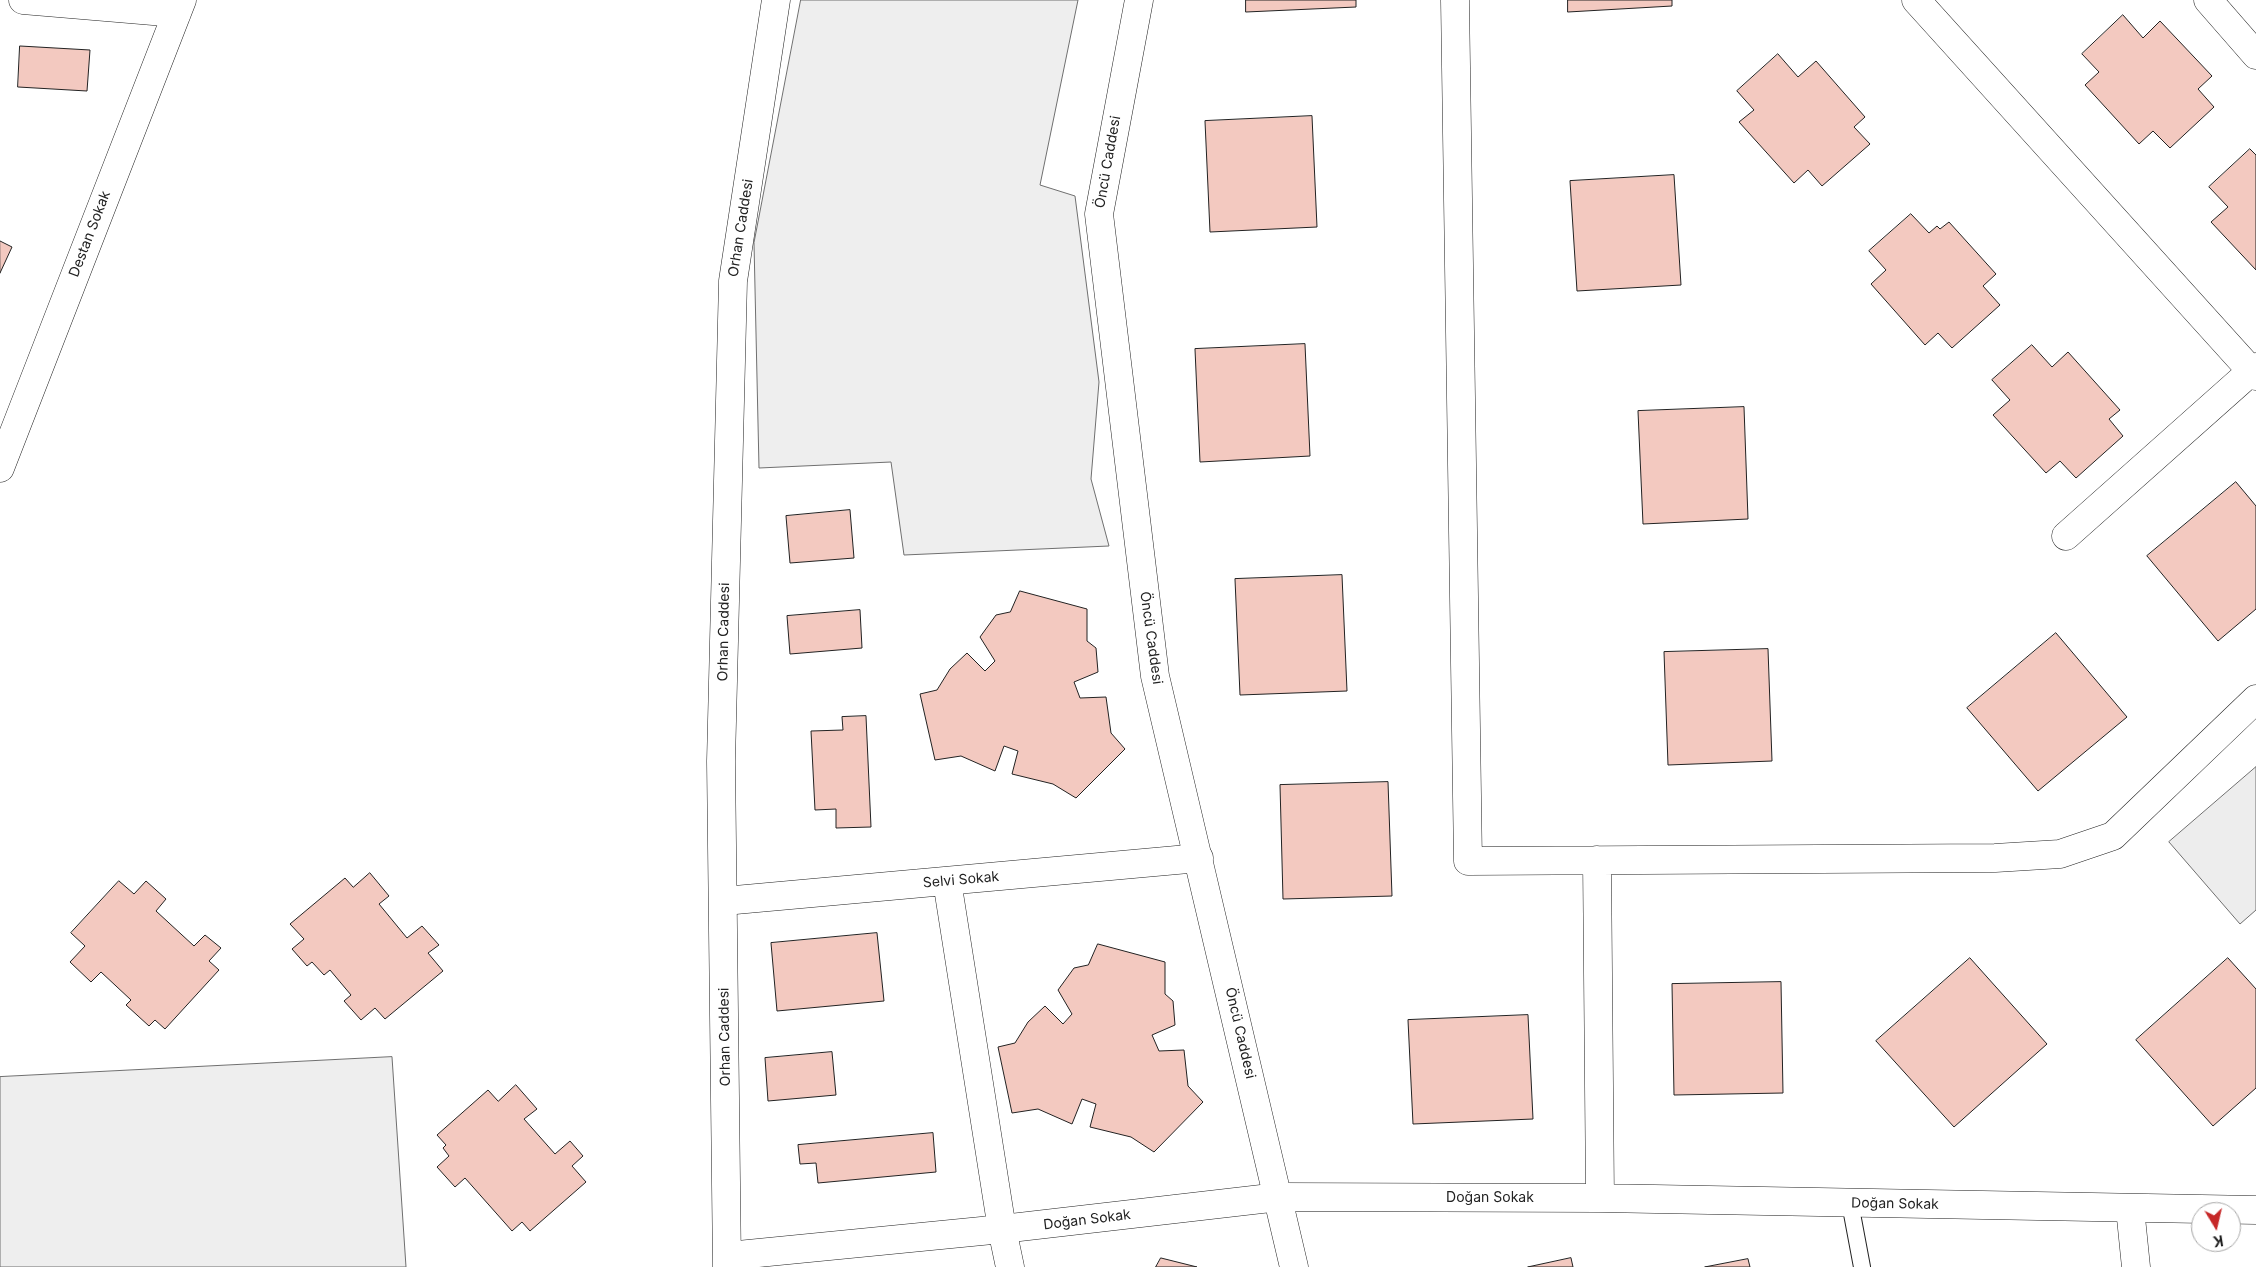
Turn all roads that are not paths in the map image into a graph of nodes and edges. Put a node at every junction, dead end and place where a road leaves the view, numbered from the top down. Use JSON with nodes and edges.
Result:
{"nodes":[{"id":1,"x":23,"y":0,"type":"edge"},
{"id":2,"x":776,"y":0,"type":"edge"},
{"id":3,"x":1139,"y":0,"type":"edge"},
{"id":4,"x":1455,"y":0,"type":"edge"},
{"id":5,"x":1916,"y":0,"type":"edge"},
{"id":6,"x":2208,"y":0,"type":"edge"},
{"id":7,"x":180,"y":6,"type":"edge"},
{"id":8,"x":2256,"y":55,"type":"edge"},
{"id":9,"x":2255,"y":371,"type":"edge"},
{"id":10,"x":0,"y":468,"type":"edge"},
{"id":11,"x":2066,"y":536,"type":"dead end"},
{"id":12,"x":2256,"y":699,"type":"edge"},
{"id":13,"x":1199,"y":858,"type":"junction"},
{"id":14,"x":1597,"y":860,"type":"junction"},
{"id":15,"x":947,"y":881,"type":"junction"},
{"id":16,"x":724,"y":901,"type":"junction"},
{"id":17,"x":1279,"y":1197,"type":"junction"},
{"id":18,"x":1600,"y":1198,"type":"junction"},
{"id":19,"x":1850,"y":1203,"type":"junction"},
{"id":20,"x":2130,"y":1208,"type":"junction"},
{"id":21,"x":2256,"y":1210,"type":"edge"},
{"id":22,"x":1002,"y":1229,"type":"junction"},
{"id":23,"x":727,"y":1261,"type":"edge"},
{"id":24,"x":1010,"y":1267,"type":"edge"},
{"id":25,"x":1294,"y":1267,"type":"edge"},
{"id":26,"x":1862,"y":1267,"type":"edge"},
{"id":27,"x":2136,"y":1267,"type":"edge"}],
"edges":[{"from":1,"to":7,"type":"street"},
{"from":2,"to":16,"type":"street","name":"Orhan Caddesi"},
{"from":3,"to":13,"type":"street","name":"Öncü Caddesi"},
{"from":4,"to":14,"type":"street"},
{"from":5,"to":9,"type":"street"},
{"from":6,"to":8,"type":"street"},
{"from":7,"to":10,"type":"street","name":"Destan Sokak"},
{"from":9,"to":11,"type":"street"},
{"from":12,"to":14,"type":"street"},
{"from":13,"to":15,"type":"street","name":"Selvi Sokak"},
{"from":13,"to":17,"type":"street","name":"Öncü Caddesi"},
{"from":14,"to":18,"type":"street"},
{"from":15,"to":16,"type":"street","name":"Selvi Sokak"},
{"from":15,"to":22,"type":"street"},
{"from":16,"to":23,"type":"street","name":"Orhan Caddesi"},
{"from":17,"to":18,"type":"street","name":"Doğan Sokak"},
{"from":17,"to":22,"type":"street","name":"Doğan Sokak"},
{"from":17,"to":25,"type":"street","name":"Öncü Caddesi"},
{"from":18,"to":19,"type":"street","name":"Doğan Sokak"},
{"from":19,"to":20,"type":"street","name":"Doğan Sokak"},
{"from":19,"to":26,"type":"lane"},
{"from":20,"to":21,"type":"street","name":"Doğan Sokak"},
{"from":20,"to":27,"type":"street"},
{"from":22,"to":23,"type":"street","name":"Doğan Sokak"},
{"from":22,"to":24,"type":"street"}]}
